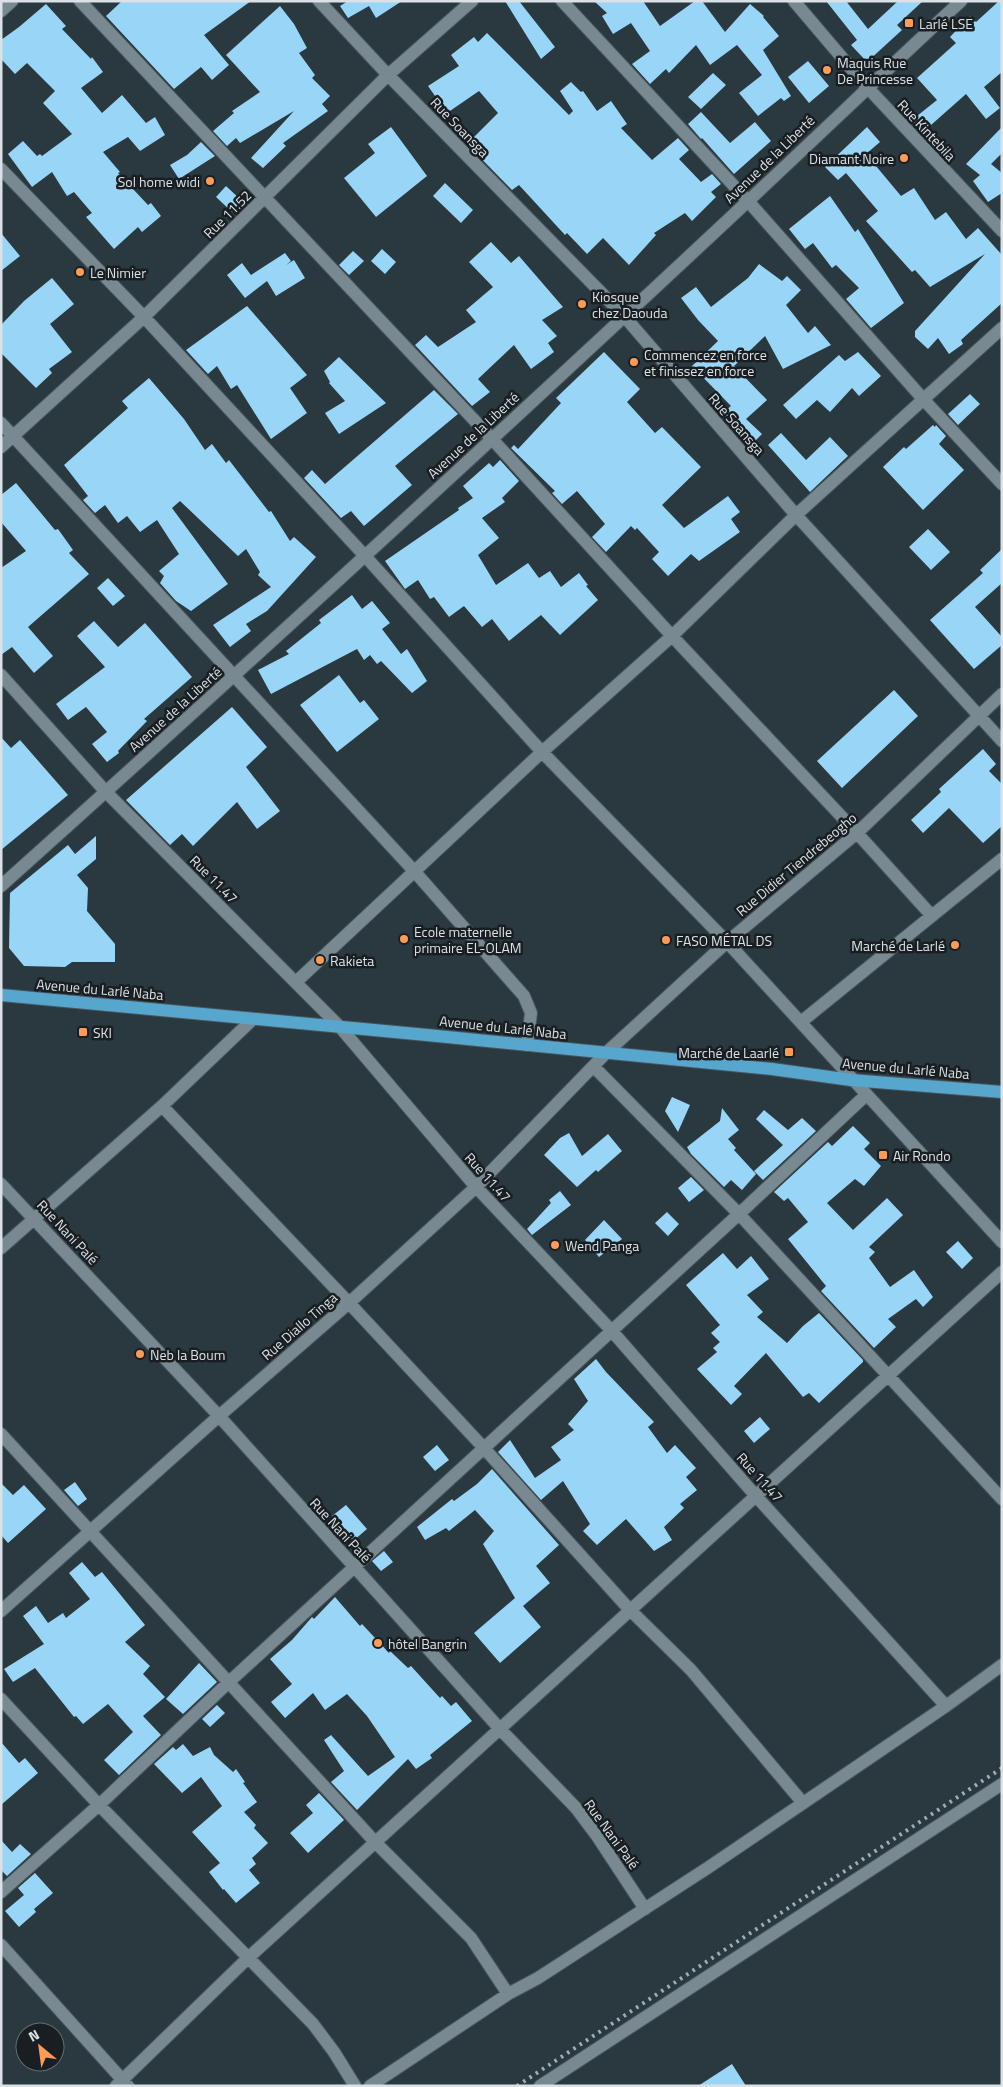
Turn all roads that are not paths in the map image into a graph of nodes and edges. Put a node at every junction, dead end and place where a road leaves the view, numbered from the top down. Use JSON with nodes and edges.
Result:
{"nodes":[{"id":1,"x":12,"y":1,"type":"edge"},
{"id":2,"x":80,"y":1,"type":"edge"},
{"id":3,"x":320,"y":1,"type":"edge"},
{"id":4,"x":472,"y":1,"type":"edge"},
{"id":5,"x":562,"y":1,"type":"edge"},
{"id":6,"x":794,"y":1,"type":"edge"},
{"id":7,"x":961,"y":1,"type":"edge"},
{"id":8,"x":1,"y":11,"type":"edge"},
{"id":9,"x":388,"y":75,"type":"junction"},
{"id":10,"x":867,"y":87,"type":"junction"},
{"id":11,"x":1,"y":168,"type":"edge"},
{"id":12,"x":265,"y":197,"type":"junction"},
{"id":13,"x":748,"y":201,"type":"junction"},
{"id":14,"x":1002,"y":231,"type":"edge"},
{"id":15,"x":624,"y":316,"type":"junction"},
{"id":16,"x":144,"y":317,"type":"junction"},
{"id":17,"x":1002,"y":328,"type":"edge"},
{"id":18,"x":924,"y":400,"type":"junction"},
{"id":19,"x":1,"y":422,"type":"edge"},
{"id":20,"x":13,"y":436,"type":"junction"},
{"id":21,"x":492,"y":439,"type":"junction"},
{"id":22,"x":1,"y":447,"type":"edge"},
{"id":23,"x":1002,"y":484,"type":"edge"},
{"id":24,"x":796,"y":515,"type":"junction"},
{"id":25,"x":365,"y":556,"type":"junction"},
{"id":26,"x":672,"y":636,"type":"junction"},
{"id":27,"x":1,"y":675,"type":"edge"},
{"id":28,"x":234,"y":676,"type":"junction"},
{"id":29,"x":1002,"y":694,"type":"edge"},
{"id":30,"x":978,"y":715,"type":"junction"},
{"id":31,"x":1002,"y":741,"type":"edge"},
{"id":32,"x":542,"y":752,"type":"junction"},
{"id":33,"x":106,"y":792,"type":"junction"},
{"id":34,"x":857,"y":833,"type":"junction"},
{"id":35,"x":1002,"y":859,"type":"edge"},
{"id":36,"x":415,"y":872,"type":"junction"},
{"id":37,"x":1,"y":886,"type":"edge"},
{"id":38,"x":932,"y":916,"type":"junction"},
{"id":39,"x":727,"y":942,"type":"junction"},
{"id":40,"x":296,"y":982,"type":"junction"},
{"id":41,"x":1,"y":995,"type":"edge"},
{"id":42,"x":253,"y":1019,"type":"junction"},
{"id":43,"x":801,"y":1022,"type":"junction"},
{"id":44,"x":340,"y":1027,"type":"junction"},
{"id":45,"x":527,"y":1045,"type":"junction"},
{"id":46,"x":606,"y":1053,"type":"junction"},
{"id":47,"x":594,"y":1066,"type":"junction"},
{"id":48,"x":851,"y":1080,"type":"junction"},
{"id":49,"x":1002,"y":1092,"type":"edge"},
{"id":50,"x":866,"y":1095,"type":"junction"},
{"id":51,"x":162,"y":1106,"type":"junction"},
{"id":52,"x":1,"y":1184,"type":"edge"},
{"id":53,"x":476,"y":1188,"type":"junction"},
{"id":54,"x":739,"y":1214,"type":"junction"},
{"id":55,"x":34,"y":1218,"type":"junction"},
{"id":56,"x":1002,"y":1242,"type":"edge"},
{"id":57,"x":1,"y":1248,"type":"edge"},
{"id":58,"x":1002,"y":1272,"type":"edge"},
{"id":59,"x":349,"y":1303,"type":"junction"},
{"id":60,"x":611,"y":1330,"type":"junction"},
{"id":61,"x":889,"y":1376,"type":"junction"},
{"id":62,"x":219,"y":1416,"type":"junction"},
{"id":63,"x":1,"y":1434,"type":"edge"},
{"id":64,"x":483,"y":1447,"type":"junction"},
{"id":65,"x":755,"y":1495,"type":"junction"},
{"id":66,"x":1002,"y":1499,"type":"edge"},
{"id":67,"x":90,"y":1531,"type":"junction"},
{"id":68,"x":354,"y":1567,"type":"junction"},
{"id":69,"x":629,"y":1609,"type":"junction"},
{"id":70,"x":1,"y":1611,"type":"edge"},
{"id":71,"x":1002,"y":1666,"type":"edge"},
{"id":72,"x":228,"y":1682,"type":"junction"},
{"id":73,"x":1,"y":1698,"type":"edge"},
{"id":74,"x":946,"y":1706,"type":"junction"},
{"id":75,"x":500,"y":1729,"type":"junction"},
{"id":76,"x":1002,"y":1784,"type":"edge"},
{"id":77,"x":803,"y":1803,"type":"junction"},
{"id":78,"x":100,"y":1805,"type":"junction"},
{"id":79,"x":376,"y":1843,"type":"junction"},
{"id":80,"x":1,"y":1892,"type":"edge"},
{"id":81,"x":645,"y":1908,"type":"junction"},
{"id":82,"x":1,"y":1945,"type":"edge"},
{"id":83,"x":248,"y":1958,"type":"junction"},
{"id":84,"x":508,"y":1994,"type":"junction"},
{"id":85,"x":122,"y":2084,"type":"edge"},
{"id":86,"x":355,"y":2086,"type":"edge"},
{"id":87,"x":370,"y":2086,"type":"edge"},
{"id":88,"x":540,"y":2086,"type":"edge"}],
"edges":[{"from":1,"to":8,"type":"street"},
{"from":2,"to":12,"type":"street"},
{"from":3,"to":9,"type":"street","name":"Rue Soansga"},
{"from":4,"to":9,"type":"street","name":"Rue 11.52"},
{"from":5,"to":13,"type":"street"},
{"from":6,"to":10,"type":"street","name":"Rue Kintebila"},
{"from":7,"to":10,"type":"street","name":"Avenue de la Liberté"},
{"from":9,"to":12,"type":"street","name":"Rue 11.52"},
{"from":9,"to":15,"type":"street","name":"Rue Soansga"},
{"from":10,"to":13,"type":"street","name":"Avenue de la Liberté"},
{"from":10,"to":14,"type":"street","name":"Rue Kintebila"},
{"from":11,"to":16,"type":"street"},
{"from":12,"to":16,"type":"street","name":"Rue 11.52"},
{"from":12,"to":21,"type":"street"},
{"from":13,"to":15,"type":"street","name":"Avenue de la Liberté"},
{"from":13,"to":18,"type":"street"},
{"from":15,"to":21,"type":"street","name":"Avenue de la Liberté"},
{"from":15,"to":24,"type":"street","name":"Rue Soansga"},
{"from":16,"to":20,"type":"street","name":"Rue 11.52"},
{"from":16,"to":25,"type":"street"},
{"from":17,"to":18,"type":"street"},
{"from":18,"to":23,"type":"street"},
{"from":18,"to":24,"type":"street"},
{"from":19,"to":20,"type":"street"},
{"from":20,"to":22,"type":"street","name":"Rue 11.52"},
{"from":20,"to":28,"type":"street"},
{"from":21,"to":25,"type":"street","name":"Avenue de la Liberté"},
{"from":21,"to":26,"type":"street"},
{"from":24,"to":26,"type":"street"},
{"from":24,"to":30,"type":"street","name":"Rue Soansga"},
{"from":25,"to":28,"type":"street","name":"Avenue de la Liberté"},
{"from":25,"to":32,"type":"street"},
{"from":26,"to":32,"type":"street"},
{"from":26,"to":34,"type":"street"},
{"from":27,"to":33,"type":"street","name":"Rue 11.47"},
{"from":28,"to":33,"type":"street","name":"Avenue de la Liberté"},
{"from":28,"to":36,"type":"street"},
{"from":29,"to":30,"type":"street","name":"Rue Didier Tiendrebeogho"},
{"from":30,"to":31,"type":"street","name":"Rue Soansga"},
{"from":30,"to":34,"type":"street","name":"Rue Didier Tiendrebeogho"},
{"from":32,"to":36,"type":"street"},
{"from":32,"to":39,"type":"street"},
{"from":33,"to":37,"type":"street","name":"Avenue de la Liberté"},
{"from":33,"to":40,"type":"street","name":"Rue 11.47"},
{"from":34,"to":38,"type":"street"},
{"from":34,"to":39,"type":"street","name":"Rue Didier Tiendrebeogho"},
{"from":35,"to":38,"type":"street"},
{"from":36,"to":40,"type":"street"},
{"from":36,"to":45,"type":"street"},
{"from":38,"to":43,"type":"street"},
{"from":39,"to":43,"type":"street"},
{"from":39,"to":46,"type":"street","name":"Rue Didier Tiendrebeogho"},
{"from":40,"to":44,"type":"street","name":"Rue 11.47"},
{"from":41,"to":42,"type":"main road","name":"Avenue du Larlé Naba"},
{"from":42,"to":44,"type":"main road","name":"Avenue du Larlé Naba"},
{"from":42,"to":51,"type":"street"},
{"from":43,"to":48,"type":"street"},
{"from":44,"to":45,"type":"main road","name":"Avenue du Larlé Naba"},
{"from":44,"to":53,"type":"street","name":"Rue 11.47"},
{"from":45,"to":46,"type":"main road","name":"Avenue du Larlé Naba"},
{"from":46,"to":47,"type":"street","name":"Rue Diallo Tinga"},
{"from":46,"to":48,"type":"main road","name":"Avenue du Larlé Naba"},
{"from":47,"to":53,"type":"street","name":"Rue Diallo Tinga"},
{"from":47,"to":54,"type":"street"},
{"from":48,"to":49,"type":"main road","name":"Avenue du Larlé Naba"},
{"from":48,"to":50,"type":"street"},
{"from":50,"to":54,"type":"street"},
{"from":50,"to":56,"type":"street"},
{"from":51,"to":55,"type":"street"},
{"from":51,"to":59,"type":"street"},
{"from":52,"to":55,"type":"street","name":"Rue Nani Palé"},
{"from":53,"to":59,"type":"street","name":"Rue Diallo Tinga"},
{"from":53,"to":60,"type":"street","name":"Rue 11.47"},
{"from":54,"to":60,"type":"street"},
{"from":54,"to":61,"type":"street"},
{"from":55,"to":57,"type":"street"},
{"from":55,"to":62,"type":"street","name":"Rue Nani Palé"},
{"from":58,"to":61,"type":"street"},
{"from":59,"to":62,"type":"street","name":"Rue Diallo Tinga"},
{"from":59,"to":64,"type":"street"},
{"from":60,"to":64,"type":"street"},
{"from":60,"to":65,"type":"street","name":"Rue 11.47"},
{"from":61,"to":65,"type":"street"},
{"from":61,"to":66,"type":"street"},
{"from":62,"to":67,"type":"street","name":"Rue Diallo Tinga"},
{"from":62,"to":68,"type":"street","name":"Rue Nani Palé"},
{"from":63,"to":67,"type":"street"},
{"from":64,"to":68,"type":"street"},
{"from":64,"to":69,"type":"street"},
{"from":65,"to":69,"type":"street"},
{"from":65,"to":74,"type":"street","name":"Rue 11.47"},
{"from":67,"to":70,"type":"street","name":"Rue Diallo Tinga"},
{"from":67,"to":72,"type":"street"},
{"from":68,"to":72,"type":"street"},
{"from":68,"to":75,"type":"street","name":"Rue Nani Palé"},
{"from":69,"to":75,"type":"street"},
{"from":69,"to":77,"type":"street"},
{"from":71,"to":74,"type":"street"},
{"from":72,"to":78,"type":"street"},
{"from":72,"to":79,"type":"street"},
{"from":73,"to":78,"type":"street"},
{"from":74,"to":77,"type":"street"},
{"from":75,"to":79,"type":"street"},
{"from":75,"to":81,"type":"street","name":"Rue Nani Palé"},
{"from":76,"to":88,"type":"street"},
{"from":77,"to":81,"type":"street"},
{"from":78,"to":80,"type":"street"},
{"from":78,"to":83,"type":"street"},
{"from":79,"to":83,"type":"street"},
{"from":79,"to":84,"type":"street"},
{"from":81,"to":84,"type":"street"},
{"from":82,"to":85,"type":"street"},
{"from":83,"to":85,"type":"street"},
{"from":83,"to":86,"type":"street"},
{"from":84,"to":87,"type":"street"}]}
